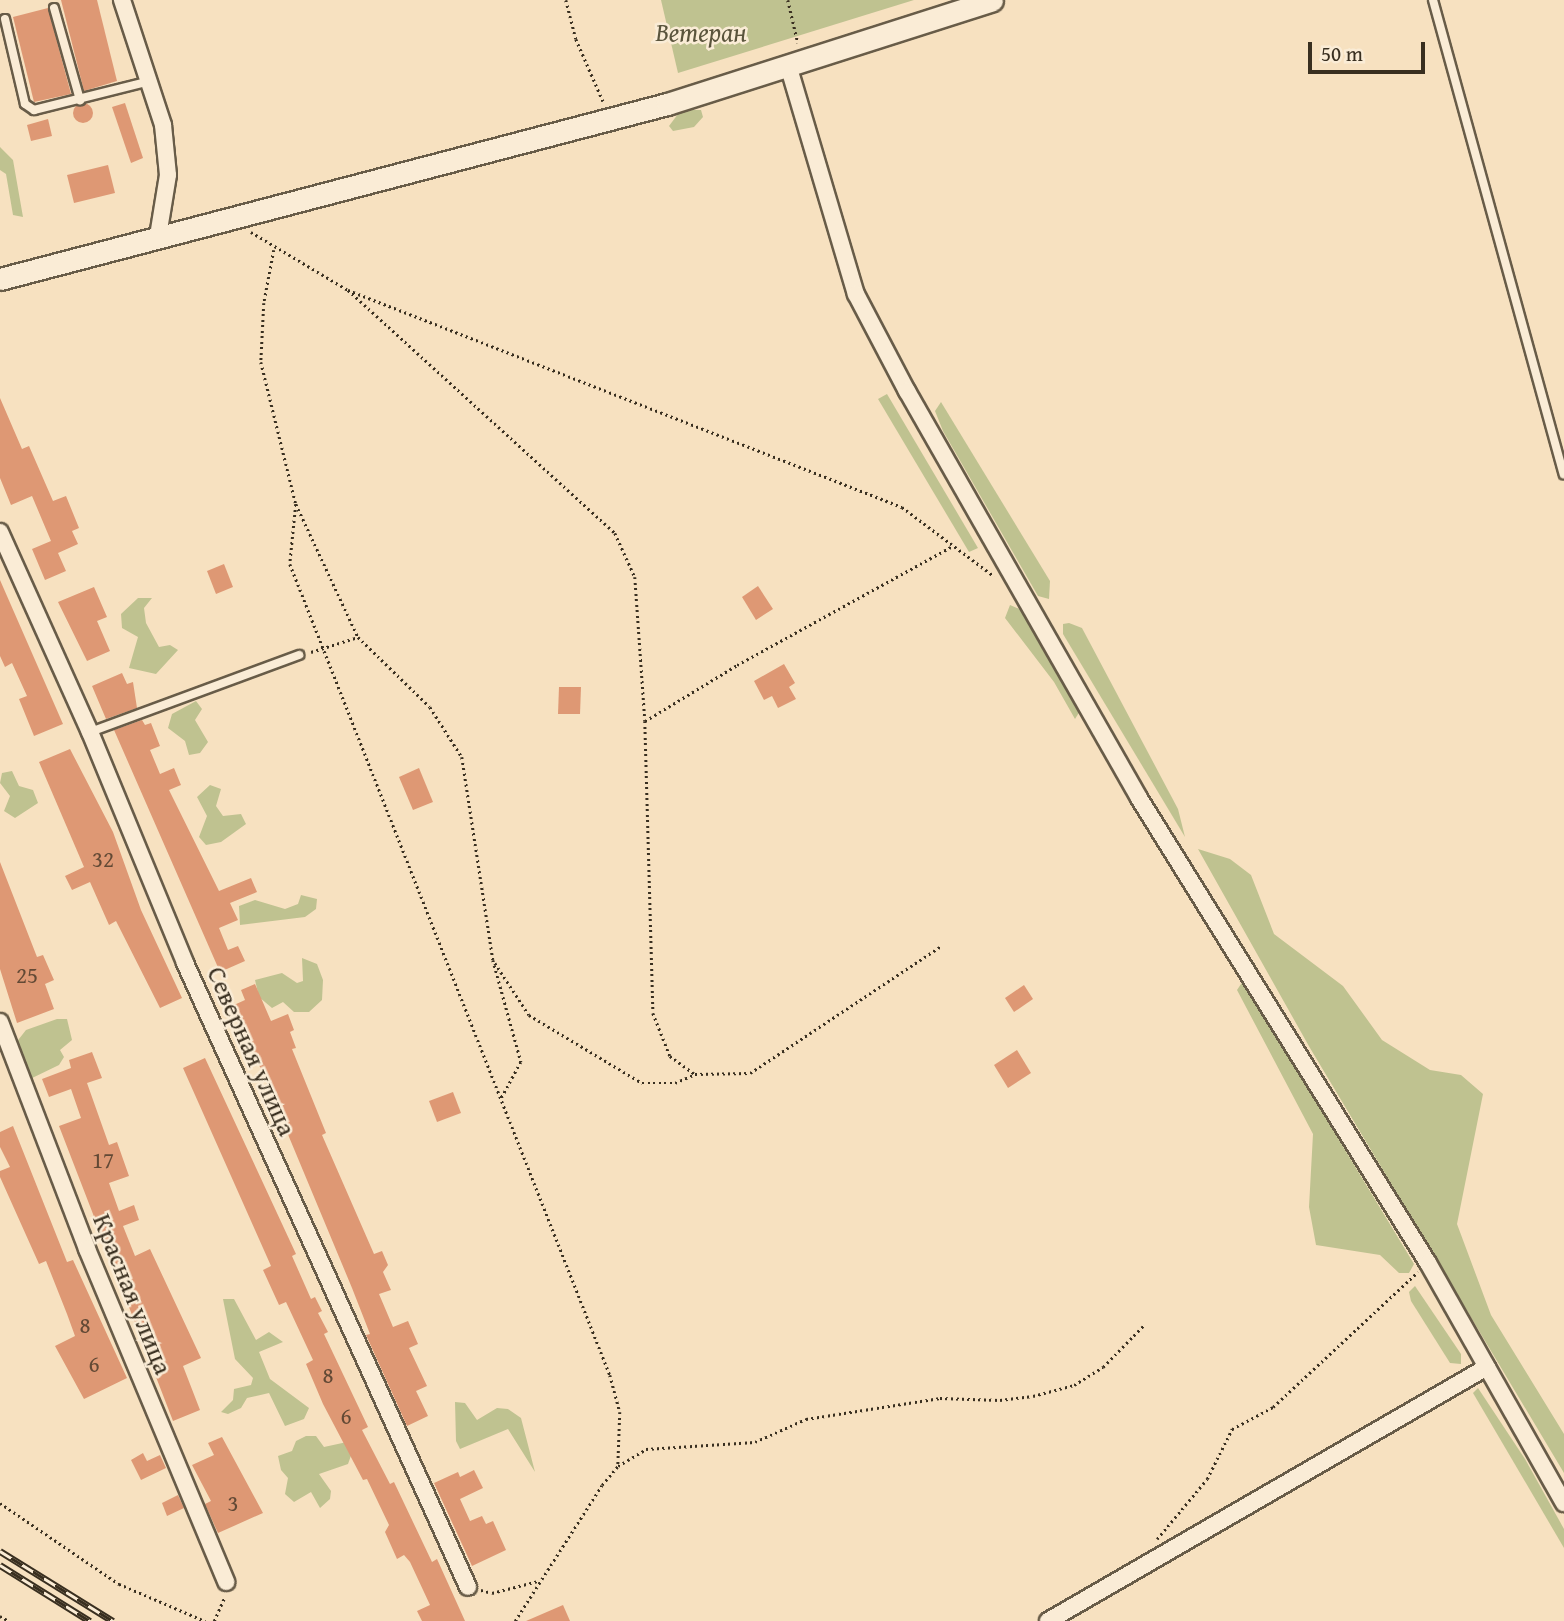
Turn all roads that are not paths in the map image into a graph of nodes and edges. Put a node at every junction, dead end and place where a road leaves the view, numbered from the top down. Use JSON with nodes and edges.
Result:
{"nodes":[{"id":1,"x":122,"y":0,"type":"edge"},
{"id":2,"x":992,"y":0,"type":"edge"},
{"id":3,"x":1433,"y":0,"type":"edge"},
{"id":4,"x":54,"y":8,"type":"dead end"},
{"id":5,"x":5,"y":19,"type":"dead end"},
{"id":6,"x":795,"y":62,"type":"junction"},
{"id":7,"x":146,"y":82,"type":"junction"},
{"id":8,"x":80,"y":100,"type":"junction"},
{"id":9,"x":158,"y":236,"type":"junction"},
{"id":10,"x":0,"y":279,"type":"edge"},
{"id":11,"x":1564,"y":474,"type":"edge"},
{"id":12,"x":0,"y":532,"type":"edge"},
{"id":13,"x":299,"y":654,"type":"road end"},
{"id":14,"x":90,"y":732,"type":"junction"},
{"id":15,"x":0,"y":1022,"type":"edge"},
{"id":16,"x":1487,"y":1367,"type":"junction"},
{"id":17,"x":1564,"y":1503,"type":"edge"},
{"id":18,"x":226,"y":1582,"type":"road end"},
{"id":19,"x":468,"y":1587,"type":"road end"},
{"id":20,"x":1048,"y":1621,"type":"edge"}],
"edges":[{"from":1,"to":7,"type":"street"},
{"from":2,"to":6,"type":"street"},
{"from":3,"to":11,"type":"lane"},
{"from":4,"to":8,"type":"lane"},
{"from":5,"to":8,"type":"lane"},
{"from":6,"to":9,"type":"street"},
{"from":6,"to":16,"type":"street"},
{"from":7,"to":8,"type":"lane"},
{"from":7,"to":9,"type":"street"},
{"from":9,"to":10,"type":"street"},
{"from":12,"to":14,"type":"street","name":"Северная улица"},
{"from":13,"to":14,"type":"lane"},
{"from":14,"to":19,"type":"street","name":"Северная улица"},
{"from":15,"to":18,"type":"street","name":"Красная улица"},
{"from":16,"to":17,"type":"street"},
{"from":16,"to":20,"type":"street"}]}
